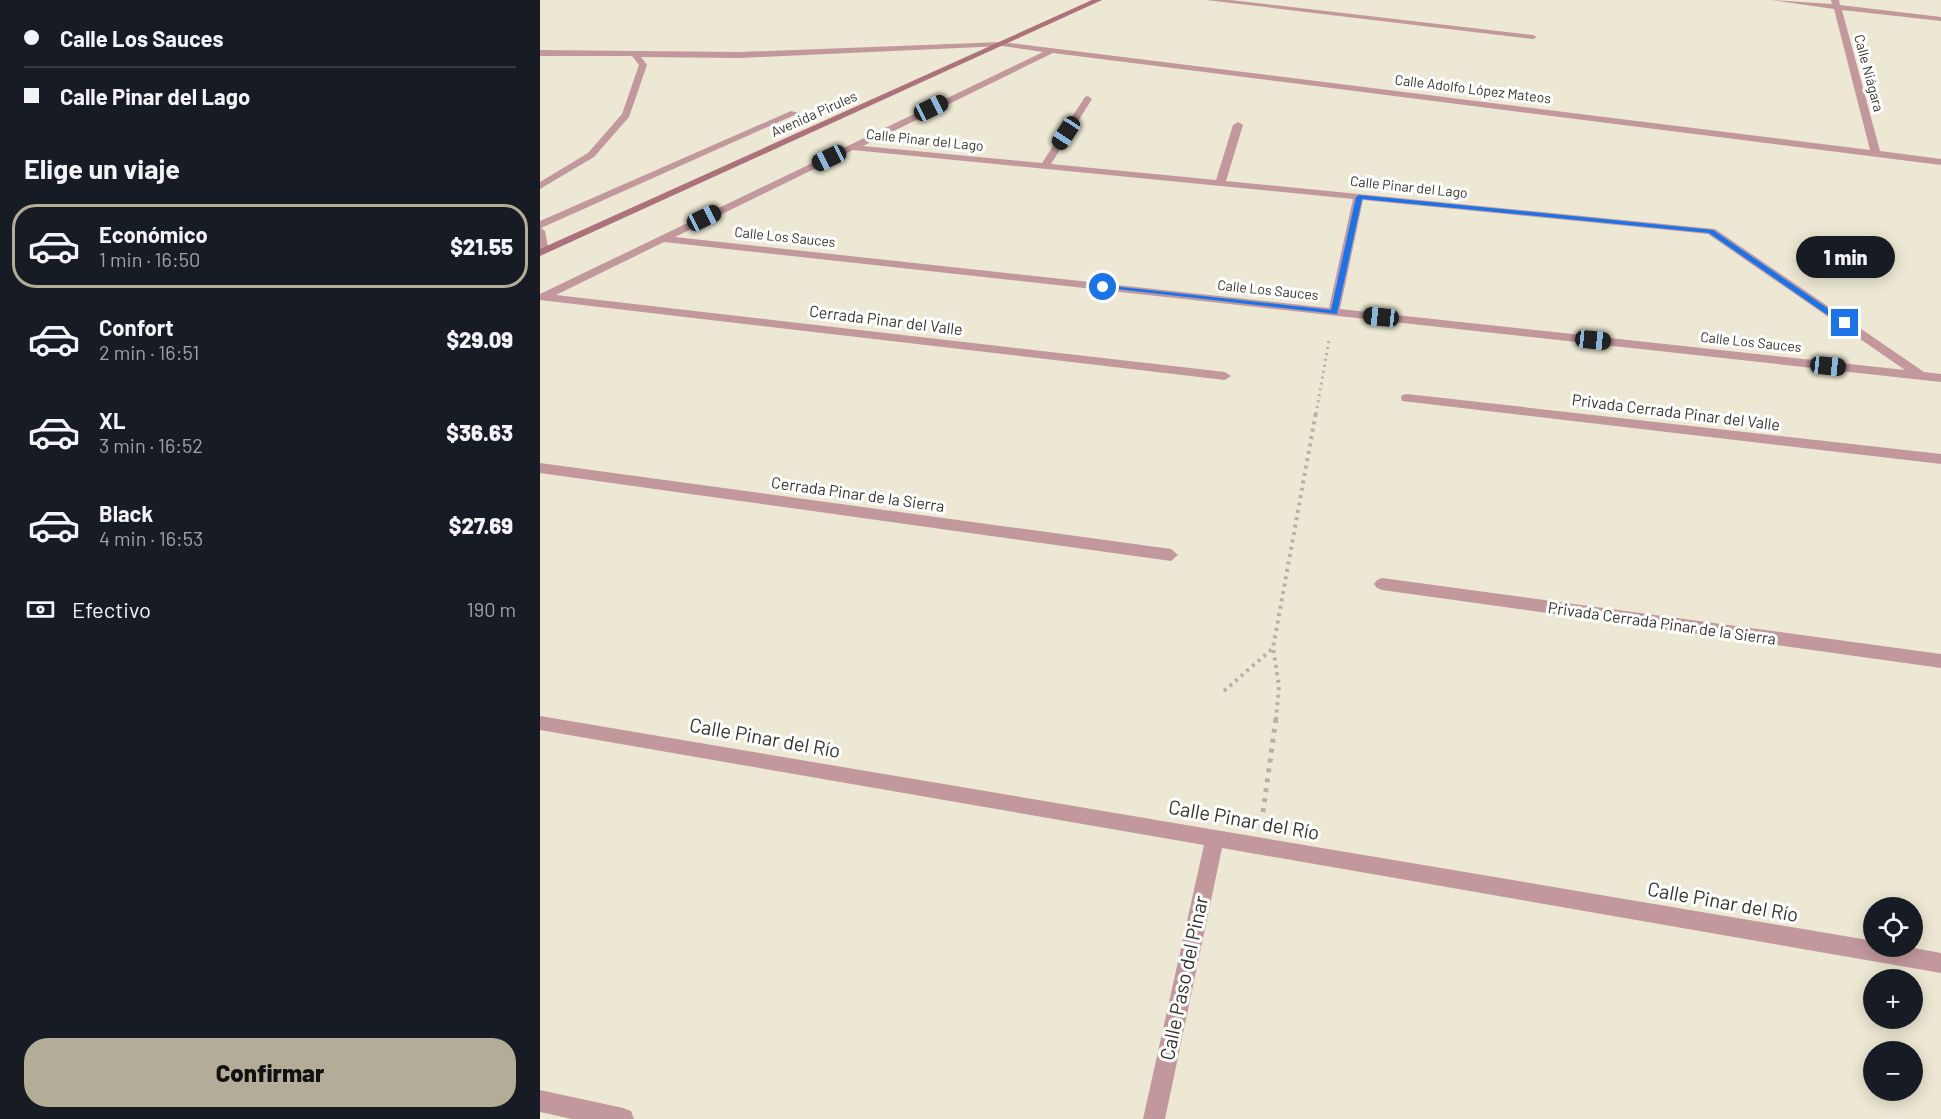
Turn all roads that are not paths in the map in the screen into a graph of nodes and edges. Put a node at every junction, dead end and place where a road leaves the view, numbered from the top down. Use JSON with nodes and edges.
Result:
{"nodes":[{"id":1,"x":1098,"y":0,"type":"edge"},
{"id":2,"x":1210,"y":0,"type":"edge"},
{"id":3,"x":1775,"y":0,"type":"edge"},
{"id":4,"x":1836,"y":3,"type":"edge"},
{"id":5,"x":1941,"y":19,"type":"edge"},
{"id":6,"x":1533,"y":37,"type":"dead end"},
{"id":7,"x":1002,"y":44,"type":"junction"},
{"id":8,"x":1054,"y":50,"type":"junction"},
{"id":9,"x":540,"y":53,"type":"edge"},
{"id":10,"x":636,"y":56,"type":"junction"},
{"id":11,"x":1088,"y":99,"type":"dead end"},
{"id":12,"x":794,"y":113,"type":"dead end"},
{"id":13,"x":1238,"y":125,"type":"dead end"},
{"id":14,"x":849,"y":147,"type":"junction"},
{"id":15,"x":1876,"y":153,"type":"junction"},
{"id":16,"x":1941,"y":162,"type":"edge"},
{"id":17,"x":1044,"y":166,"type":"junction"},
{"id":18,"x":1220,"y":184,"type":"junction"},
{"id":19,"x":540,"y":186,"type":"edge"},
{"id":20,"x":1359,"y":197,"type":"junction"},
{"id":21,"x":540,"y":225,"type":"edge"},
{"id":22,"x":540,"y":231,"type":"edge"},
{"id":23,"x":663,"y":239,"type":"junction"},
{"id":24,"x":542,"y":252,"type":"edge"},
{"id":25,"x":542,"y":298,"type":"edge"},
{"id":26,"x":1334,"y":312,"type":"junction"},
{"id":27,"x":1225,"y":376,"type":"dead end"},
{"id":28,"x":1922,"y":376,"type":"junction"},
{"id":29,"x":1941,"y":378,"type":"edge"},
{"id":30,"x":1407,"y":398,"type":"dead end"},
{"id":31,"x":1941,"y":459,"type":"edge"},
{"id":32,"x":540,"y":468,"type":"edge"},
{"id":33,"x":1171,"y":555,"type":"dead end"},
{"id":34,"x":1382,"y":584,"type":"dead end"},
{"id":35,"x":1941,"y":661,"type":"edge"},
{"id":36,"x":540,"y":723,"type":"edge"},
{"id":37,"x":1215,"y":837,"type":"junction"},
{"id":38,"x":1941,"y":963,"type":"edge"},
{"id":39,"x":540,"y":1101,"type":"edge"},
{"id":40,"x":623,"y":1119,"type":"edge"},
{"id":41,"x":1154,"y":1119,"type":"edge"}],
"edges":[{"from":1,"to":7,"type":"street","name":"Avenida Pirules"},
{"from":2,"to":6,"type":"street"},
{"from":3,"to":4,"type":"street"},
{"from":4,"to":5,"type":"street"},
{"from":4,"to":15,"type":"street","name":"Calle Niágara"},
{"from":7,"to":8,"type":"street","name":"Calle Adolfo López Mateos"},
{"from":7,"to":10,"type":"street","name":"Calle Adolfo López Mateos"},
{"from":7,"to":24,"type":"street","name":"Avenida Pirules"},
{"from":8,"to":14,"type":"street"},
{"from":8,"to":15,"type":"street","name":"Calle Adolfo López Mateos"},
{"from":9,"to":10,"type":"street","name":"Calle Adolfo López Mateos"},
{"from":10,"to":19,"type":"street"},
{"from":11,"to":17,"type":"street"},
{"from":12,"to":21,"type":"street"},
{"from":13,"to":18,"type":"street"},
{"from":14,"to":17,"type":"street","name":"Calle Pinar del Lago"},
{"from":14,"to":23,"type":"street"},
{"from":15,"to":16,"type":"street","name":"Calle Adolfo López Mateos"},
{"from":17,"to":18,"type":"street","name":"Calle Pinar del Lago"},
{"from":18,"to":20,"type":"street","name":"Calle Pinar del Lago"},
{"from":20,"to":26,"type":"street"},
{"from":20,"to":28,"type":"street","name":"Calle Pinar del Lago"},
{"from":22,"to":24,"type":"street"},
{"from":23,"to":25,"type":"street"},
{"from":23,"to":26,"type":"street","name":"Calle Los Sauces"},
{"from":25,"to":27,"type":"street","name":"Cerrada Pinar del Valle"},
{"from":26,"to":28,"type":"street","name":"Calle Los Sauces"},
{"from":28,"to":29,"type":"street","name":"Calle Los Sauces"},
{"from":30,"to":31,"type":"street","name":"Privada Cerrada Pinar del Valle"},
{"from":32,"to":33,"type":"street","name":"Cerrada Pinar de la Sierra"},
{"from":34,"to":35,"type":"street","name":"Privada Cerrada Pinar de la Sierra"},
{"from":36,"to":37,"type":"street","name":"Calle Pinar del Río"},
{"from":37,"to":38,"type":"street","name":"Calle Pinar del Río"},
{"from":37,"to":41,"type":"street","name":"Calle Paso del Pinar"},
{"from":39,"to":40,"type":"street"}]}
